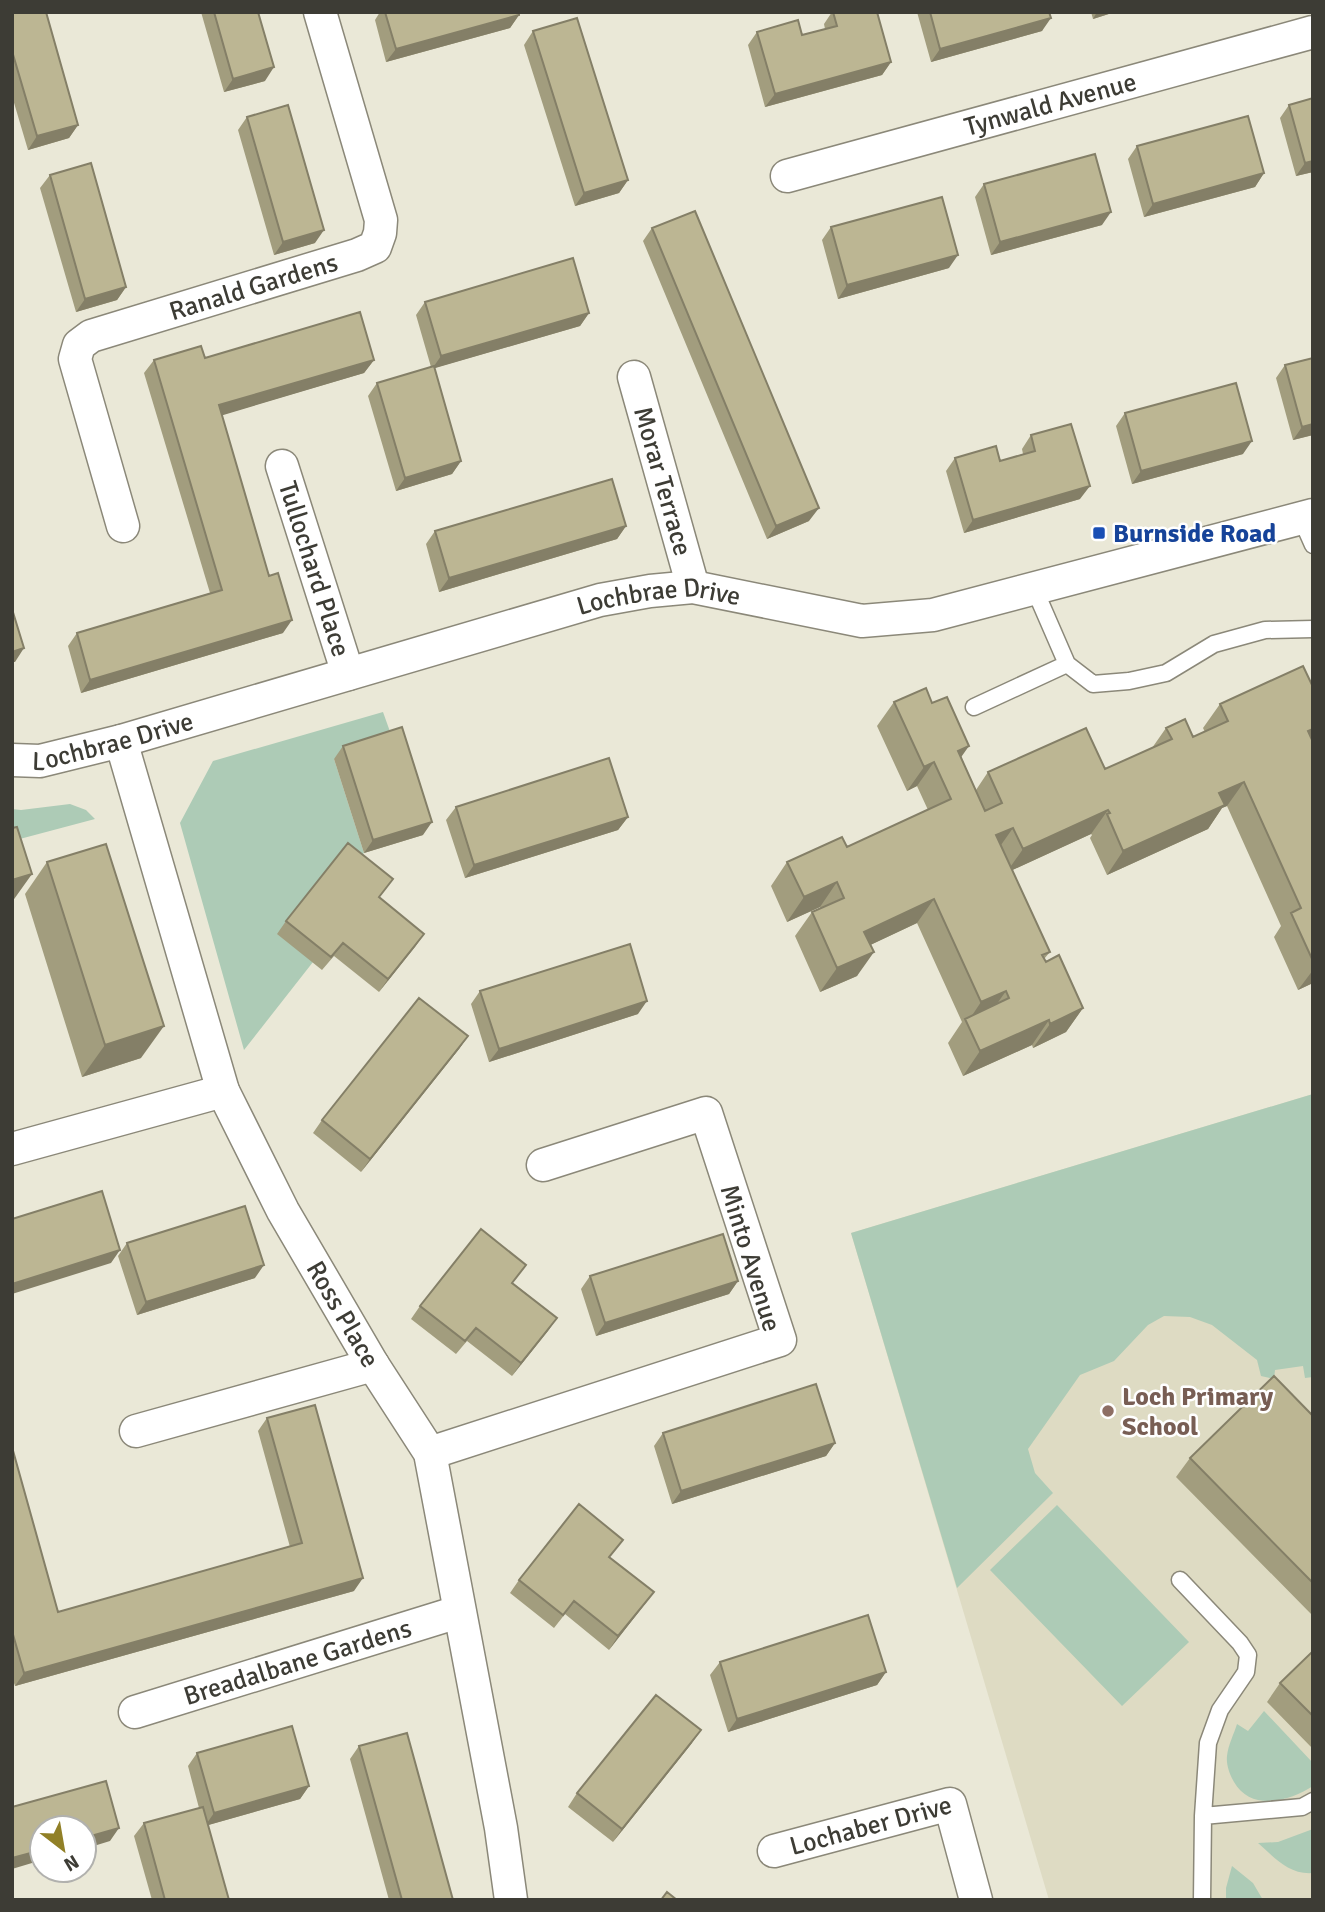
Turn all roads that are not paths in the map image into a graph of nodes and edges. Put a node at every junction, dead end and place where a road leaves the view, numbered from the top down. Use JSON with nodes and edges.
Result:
{"nodes":[{"id":1,"x":320,"y":12,"type":"edge"},
{"id":2,"x":1313,"y":32,"type":"edge"},
{"id":3,"x":787,"y":176,"type":"dead end"},
{"id":4,"x":634,"y":377,"type":"dead end"},
{"id":5,"x":282,"y":466,"type":"dead end"},
{"id":6,"x":123,"y":526,"type":"dead end"},
{"id":7,"x":1309,"y":526,"type":"edge"},
{"id":8,"x":693,"y":587,"type":"junction"},
{"id":9,"x":1034,"y":588,"type":"junction"},
{"id":10,"x":1313,"y":629,"type":"edge"},
{"id":11,"x":1067,"y":664,"type":"junction"},
{"id":12,"x":348,"y":674,"type":"junction"},
{"id":13,"x":974,"y":707,"type":"dead end"},
{"id":14,"x":121,"y":741,"type":"junction"},
{"id":15,"x":12,"y":760,"type":"edge"},
{"id":16,"x":223,"y":1091,"type":"junction"},
{"id":17,"x":12,"y":1149,"type":"edge"},
{"id":18,"x":543,"y":1165,"type":"dead end"},
{"id":19,"x":373,"y":1365,"type":"junction"},
{"id":20,"x":135,"y":1432,"type":"dead end"},
{"id":21,"x":430,"y":1453,"type":"junction"},
{"id":22,"x":1180,"y":1580,"type":"dead end"},
{"id":23,"x":458,"y":1612,"type":"junction"},
{"id":24,"x":135,"y":1712,"type":"dead end"},
{"id":25,"x":1313,"y":1801,"type":"edge"},
{"id":26,"x":1203,"y":1816,"type":"junction"},
{"id":27,"x":774,"y":1851,"type":"dead end"},
{"id":28,"x":511,"y":1900,"type":"edge"},
{"id":29,"x":976,"y":1900,"type":"edge"},
{"id":30,"x":1202,"y":1900,"type":"edge"}],
"edges":[{"from":1,"to":6,"type":"street","name":"Ranald Gardens"},
{"from":2,"to":3,"type":"street","name":"Tynwald Avenue"},
{"from":4,"to":8,"type":"street","name":"Morar Terrace"},
{"from":5,"to":12,"type":"street","name":"Tullochard Place"},
{"from":7,"to":9,"type":"street","name":"Lochbrae Drive"},
{"from":8,"to":9,"type":"street","name":"Lochbrae Drive"},
{"from":8,"to":12,"type":"street","name":"Lochbrae Drive"},
{"from":9,"to":11,"type":"lane"},
{"from":10,"to":11,"type":"lane"},
{"from":11,"to":13,"type":"lane"},
{"from":12,"to":14,"type":"street","name":"Lochbrae Drive"},
{"from":14,"to":15,"type":"street","name":"Lochbrae Drive"},
{"from":14,"to":16,"type":"street","name":"Ross Place"},
{"from":16,"to":17,"type":"street"},
{"from":16,"to":19,"type":"street","name":"Ross Place"},
{"from":18,"to":21,"type":"street","name":"Minto Avenue"},
{"from":19,"to":20,"type":"street"},
{"from":19,"to":21,"type":"street","name":"Ross Place"},
{"from":21,"to":23,"type":"street","name":"Ross Place"},
{"from":22,"to":26,"type":"lane"},
{"from":23,"to":24,"type":"street","name":"Breadalbane Gardens"},
{"from":23,"to":28,"type":"street","name":"Ross Place"},
{"from":25,"to":26,"type":"lane"},
{"from":26,"to":30,"type":"lane"},
{"from":27,"to":29,"type":"street","name":"Lochaber Drive"}]}
